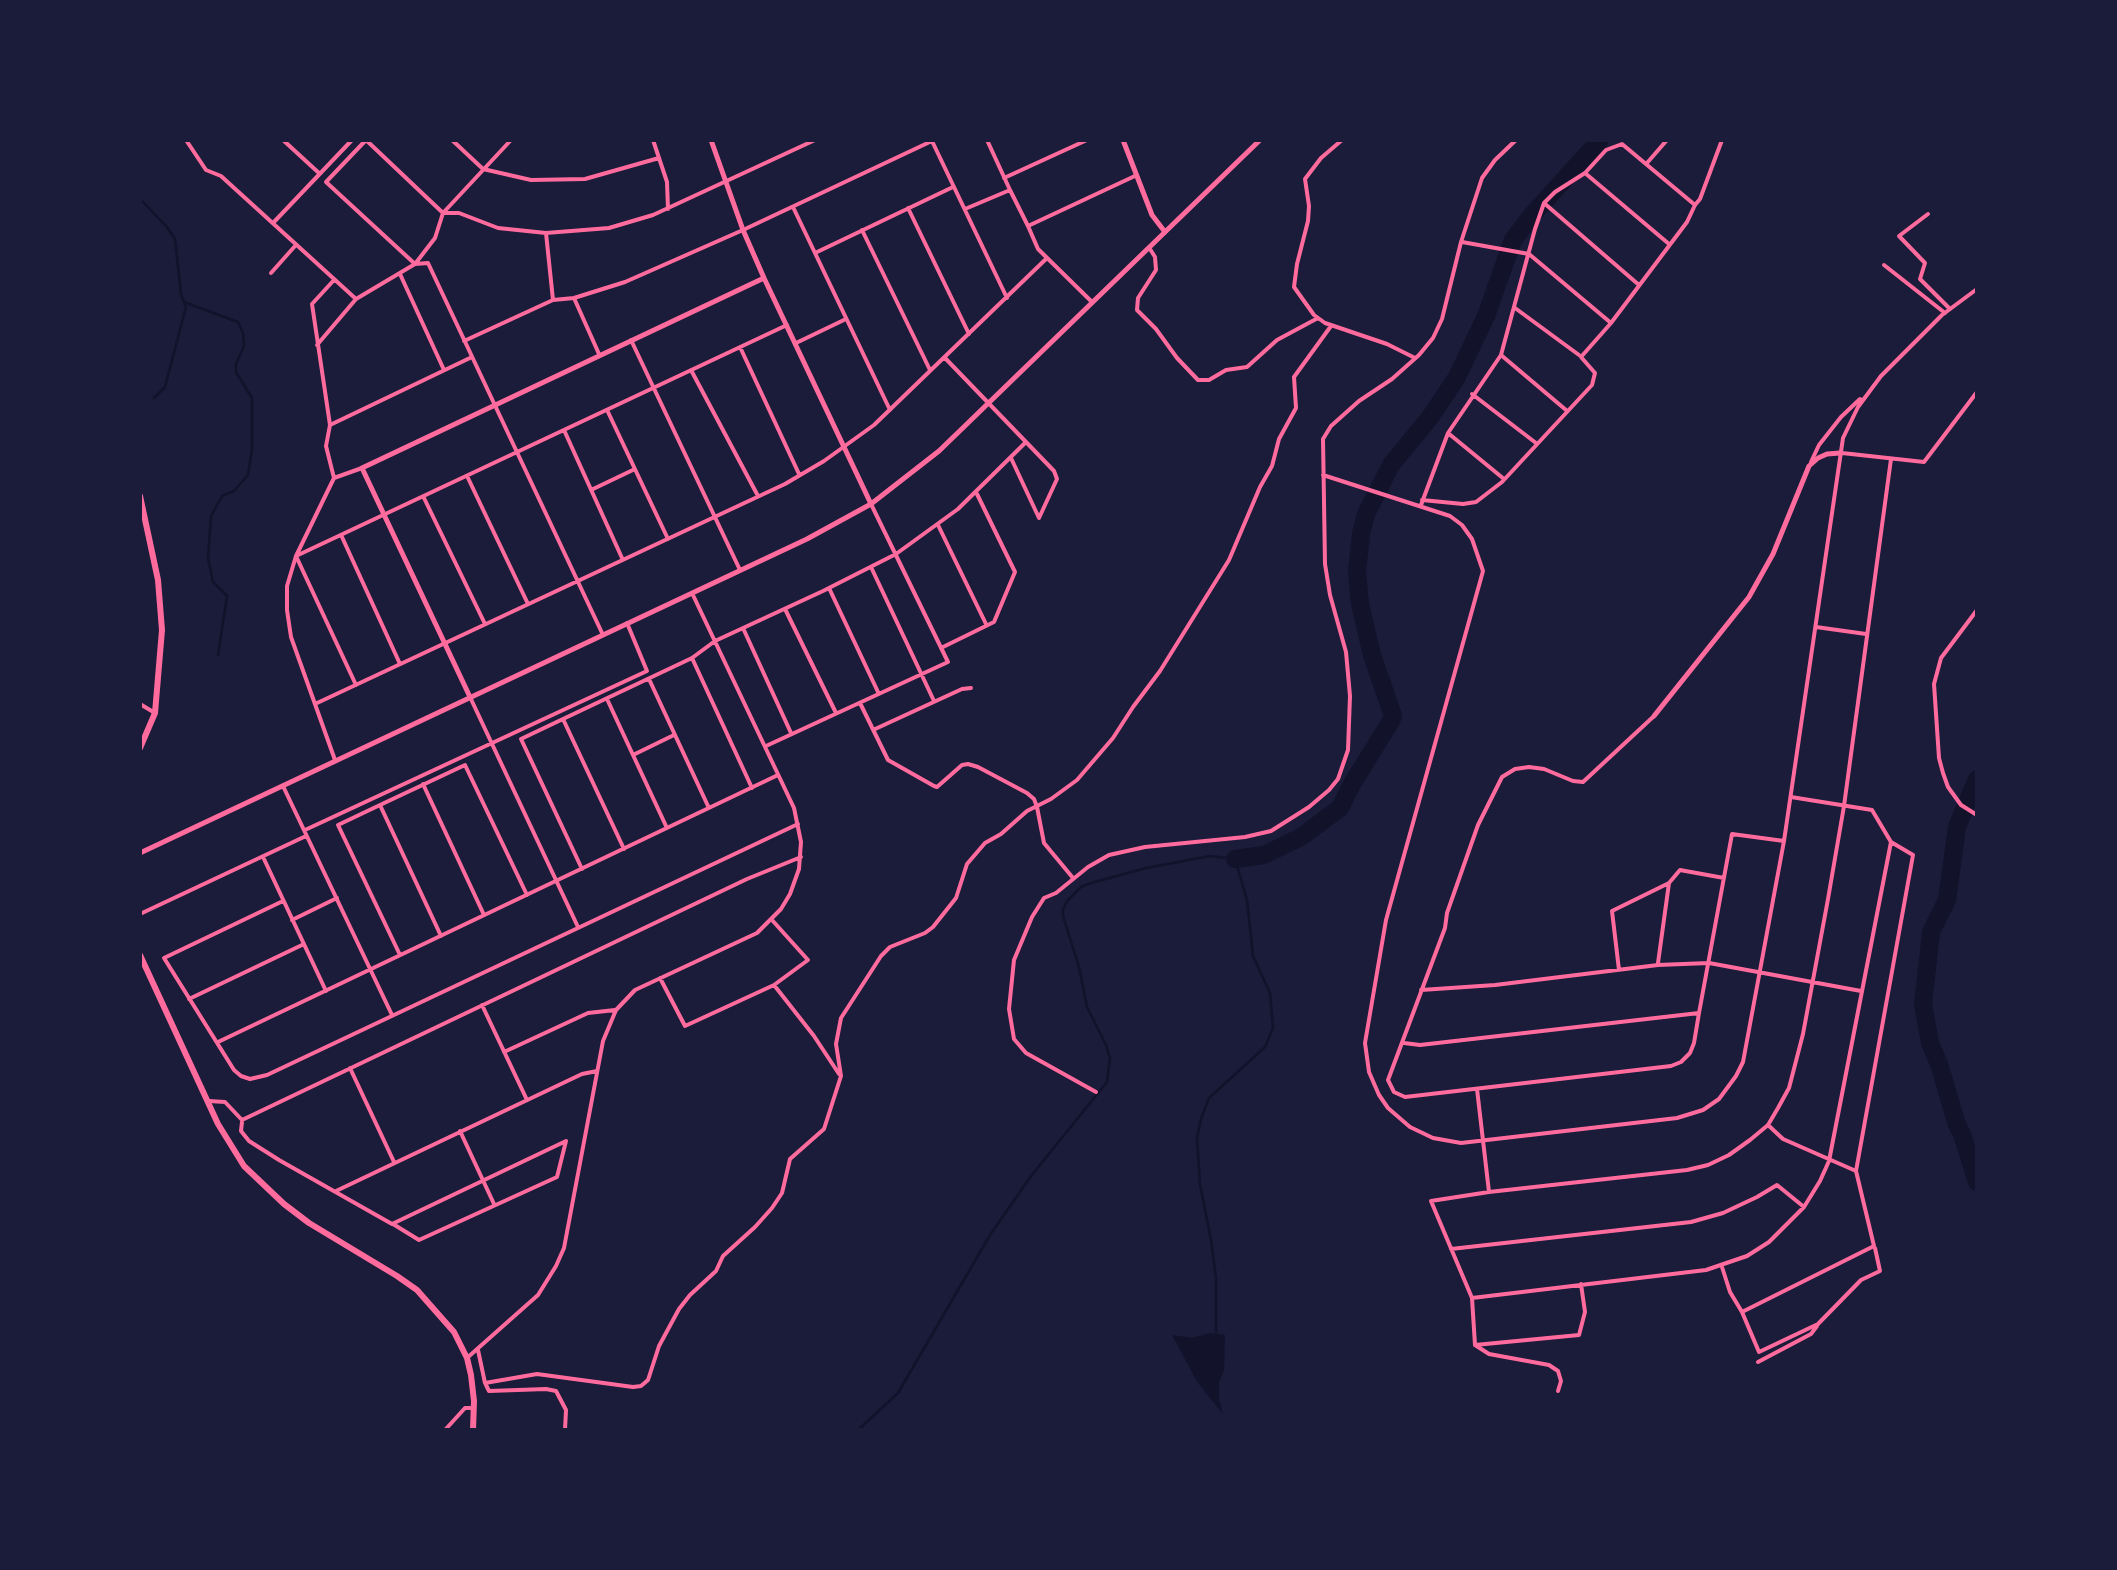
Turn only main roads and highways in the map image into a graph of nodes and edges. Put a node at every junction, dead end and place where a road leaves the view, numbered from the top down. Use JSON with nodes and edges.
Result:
{"nodes":[{"id":1,"x":140,"y":496,"type":"edge"},
{"id":2,"x":140,"y":748,"type":"edge"},
{"id":3,"x":140,"y":954,"type":"edge"},
{"id":4,"x":473,"y":1430,"type":"edge"}],
"edges":[{"from":1,"to":2,"type":"main road"},
{"from":3,"to":4,"type":"main road"}]}
